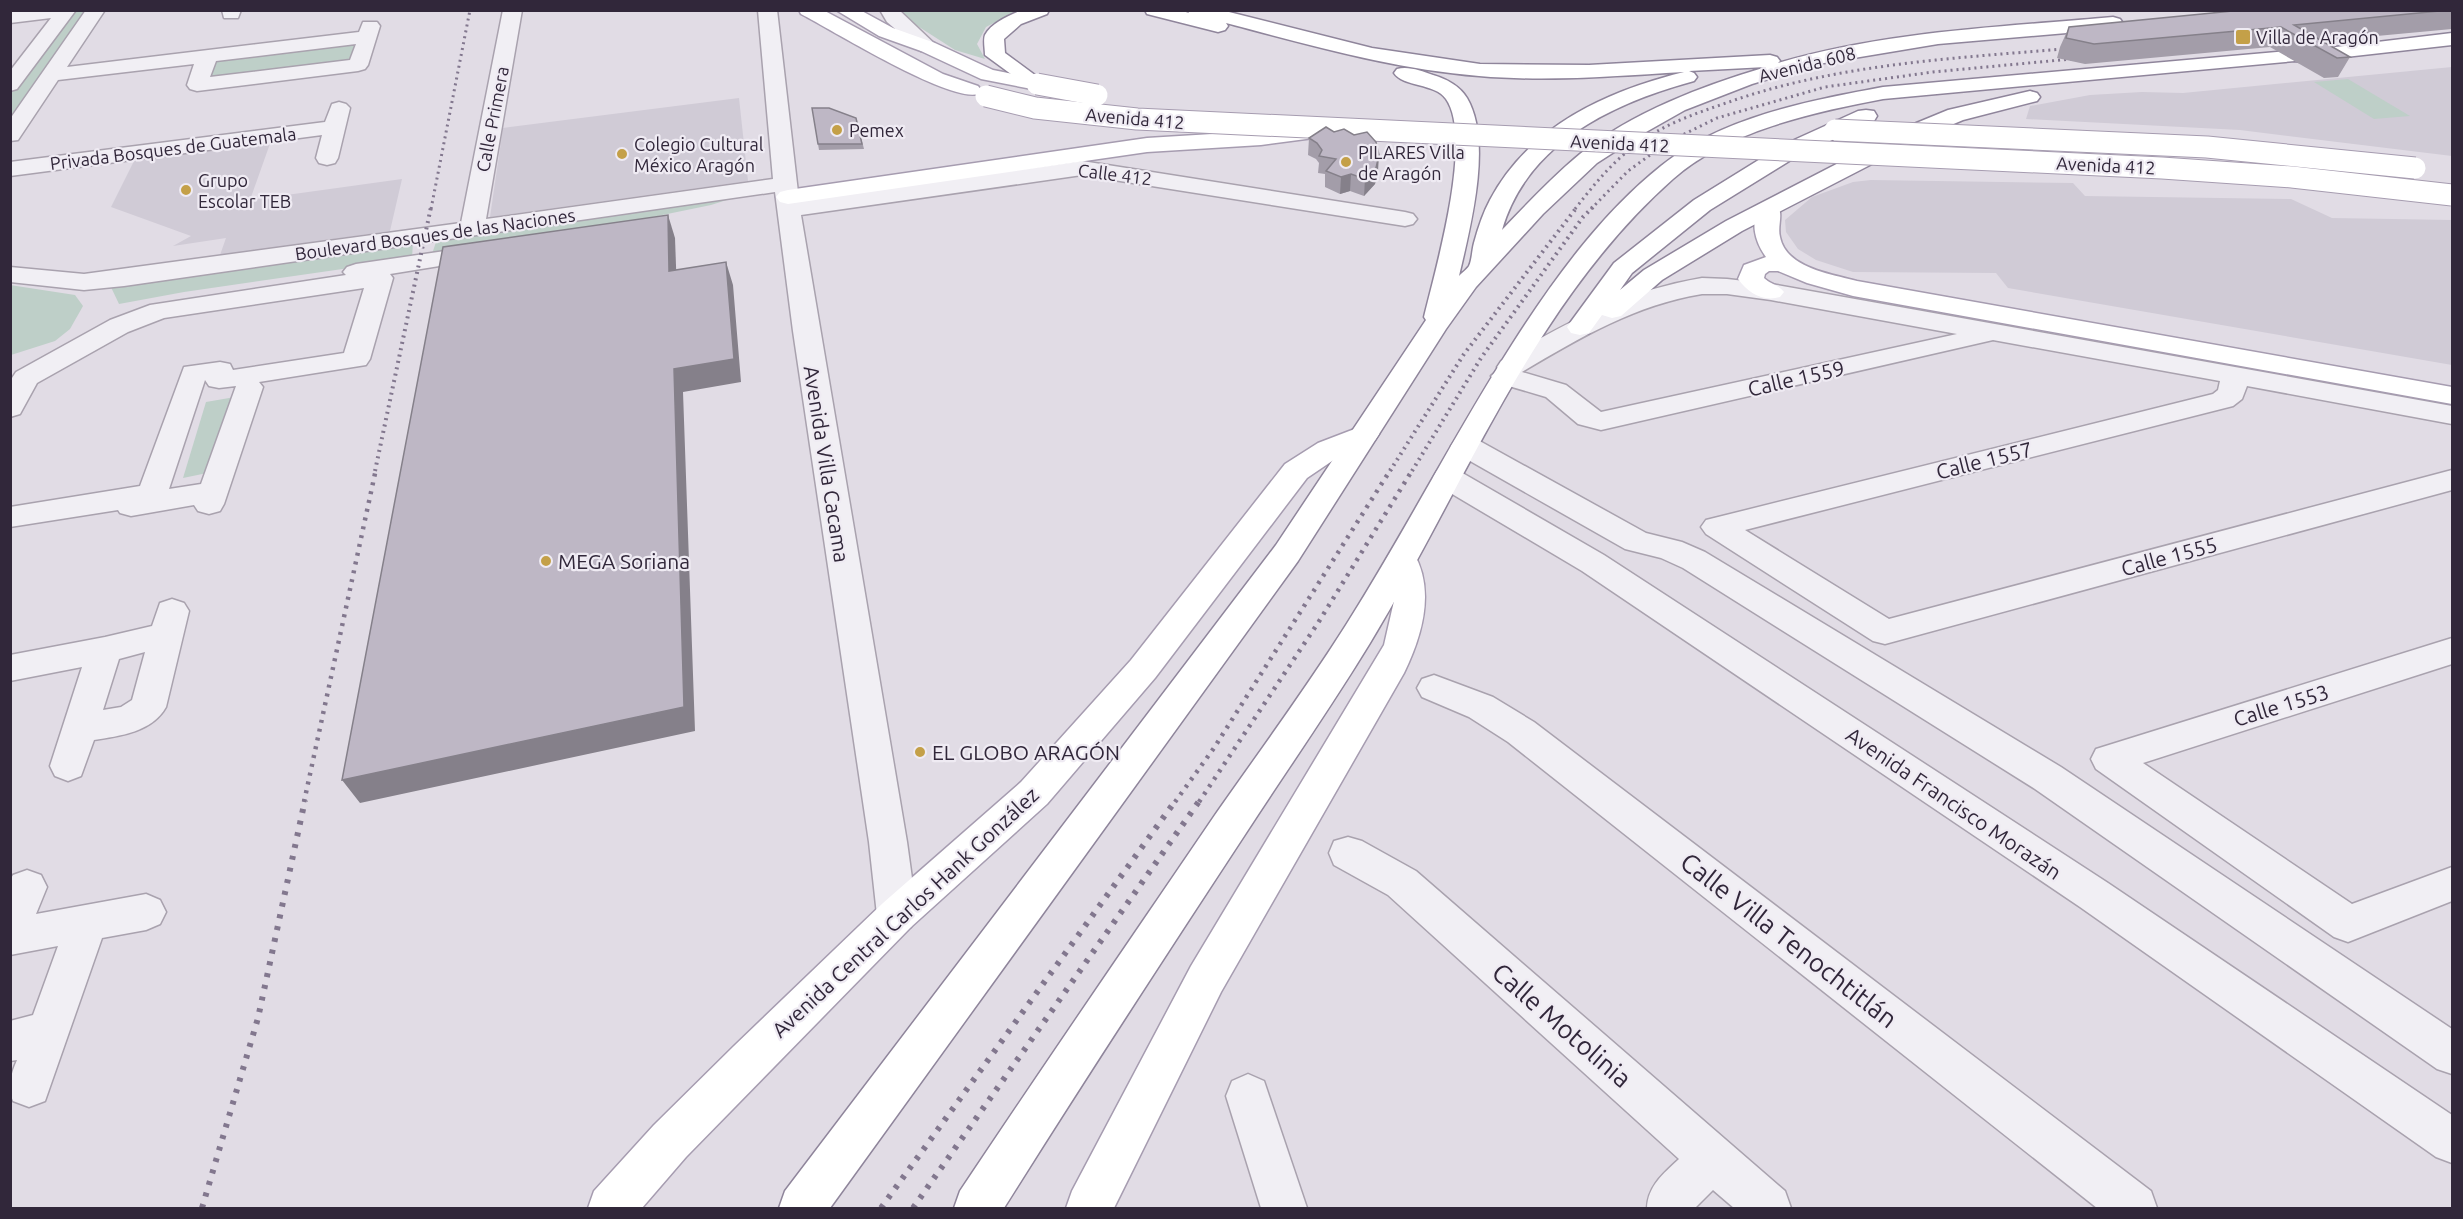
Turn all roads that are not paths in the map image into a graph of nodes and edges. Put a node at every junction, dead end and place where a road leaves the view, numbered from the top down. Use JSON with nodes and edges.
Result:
{"nodes":[{"id":1,"x":96,"y":10,"type":"edge"},
{"id":2,"x":513,"y":10,"type":"edge"},
{"id":3,"x":767,"y":10,"type":"edge"},
{"id":4,"x":808,"y":10,"type":"edge"},
{"id":5,"x":845,"y":10,"type":"edge"},
{"id":6,"x":889,"y":10,"type":"edge"},
{"id":7,"x":1040,"y":10,"type":"edge"},
{"id":8,"x":1154,"y":10,"type":"edge"},
{"id":9,"x":1196,"y":10,"type":"edge"},
{"id":10,"x":67,"y":11,"type":"edge"},
{"id":11,"x":10,"y":17,"type":"edge"},
{"id":12,"x":2129,"y":22,"type":"edge"},
{"id":13,"x":2452,"y":39,"type":"edge"},
{"id":14,"x":928,"y":47,"type":"junction"},
{"id":15,"x":2347,"y":51,"type":"junction"},
{"id":16,"x":207,"y":57,"type":"junction"},
{"id":17,"x":2452,"y":58,"type":"edge"},
{"id":18,"x":1814,"y":59,"type":"junction"},
{"id":19,"x":2146,"y":70,"type":"junction"},
{"id":20,"x":52,"y":75,"type":"junction"},
{"id":21,"x":2033,"y":80,"type":"junction"},
{"id":22,"x":1037,"y":84,"type":"junction"},
{"id":23,"x":10,"y":85,"type":"edge"},
{"id":24,"x":1684,"y":124,"type":"dead end"},
{"id":25,"x":1707,"y":124,"type":"dead end"},
{"id":26,"x":1332,"y":130,"type":"junction"},
{"id":27,"x":10,"y":135,"type":"edge"},
{"id":28,"x":327,"y":158,"type":"dead end"},
{"id":29,"x":10,"y":169,"type":"edge"},
{"id":30,"x":2431,"y":170,"type":"dead end"},
{"id":31,"x":2452,"y":195,"type":"edge"},
{"id":32,"x":787,"y":197,"type":"junction"},
{"id":33,"x":1769,"y":210,"type":"junction"},
{"id":34,"x":1405,"y":219,"type":"dead end"},
{"id":35,"x":472,"y":228,"type":"junction"},
{"id":36,"x":585,"y":236,"type":"edge"},
{"id":37,"x":514,"y":247,"type":"edge"},
{"id":38,"x":1785,"y":264,"type":"junction"},
{"id":39,"x":10,"y":274,"type":"edge"},
{"id":40,"x":1474,"y":276,"type":"junction"},
{"id":41,"x":84,"y":282,"type":"junction"},
{"id":42,"x":1771,"y":291,"type":"junction"},
{"id":43,"x":1612,"y":309,"type":"junction"},
{"id":44,"x":105,"y":312,"type":"junction"},
{"id":45,"x":1434,"y":327,"type":"junction"},
{"id":46,"x":1580,"y":327,"type":"junction"},
{"id":47,"x":1996,"y":333,"type":"junction"},
{"id":48,"x":342,"y":367,"type":"dead end"},
{"id":49,"x":14,"y":372,"type":"edge"},
{"id":50,"x":1508,"y":372,"type":"junction"},
{"id":51,"x":2234,"y":376,"type":"junction"},
{"id":52,"x":249,"y":387,"type":"junction"},
{"id":53,"x":2452,"y":396,"type":"edge"},
{"id":54,"x":10,"y":408,"type":"edge"},
{"id":55,"x":2452,"y":415,"type":"edge"},
{"id":56,"x":1365,"y":434,"type":"junction"},
{"id":57,"x":1467,"y":446,"type":"junction"},
{"id":58,"x":1448,"y":478,"type":"junction"},
{"id":59,"x":2452,"y":480,"type":"edge"},
{"id":60,"x":160,"y":501,"type":"junction"},
{"id":61,"x":10,"y":517,"type":"edge"},
{"id":62,"x":10,"y":525,"type":"edge"},
{"id":63,"x":1636,"y":542,"type":"junction"},
{"id":64,"x":1402,"y":560,"type":"junction"},
{"id":65,"x":1593,"y":563,"type":"junction"},
{"id":66,"x":1885,"y":632,"type":"joint"},
{"id":67,"x":105,"y":650,"type":"junction"},
{"id":68,"x":2452,"y":651,"type":"edge"},
{"id":69,"x":10,"y":668,"type":"edge"},
{"id":70,"x":1434,"y":688,"type":"dead end"},
{"id":71,"x":80,"y":728,"type":"junction"},
{"id":72,"x":68,"y":766,"type":"dead end"},
{"id":73,"x":1348,"y":853,"type":"dead end"},
{"id":74,"x":2452,"y":885,"type":"edge"},
{"id":75,"x":27,"y":887,"type":"dead end"},
{"id":76,"x":146,"y":912,"type":"dead end"},
{"id":77,"x":897,"y":915,"type":"junction"},
{"id":78,"x":87,"y":923,"type":"junction"},
{"id":79,"x":10,"y":929,"type":"edge"},
{"id":80,"x":10,"y":937,"type":"edge"},
{"id":81,"x":29,"y":1036,"type":"edge"},
{"id":82,"x":2452,"y":1054,"type":"edge"},
{"id":83,"x":29,"y":1086,"type":"dead end"},
{"id":84,"x":1248,"y":1096,"type":"dead end"},
{"id":85,"x":2452,"y":1141,"type":"edge"},
{"id":86,"x":1712,"y":1158,"type":"junction"},
{"id":87,"x":611,"y":1209,"type":"edge"},
{"id":88,"x":802,"y":1209,"type":"edge"},
{"id":89,"x":977,"y":1209,"type":"edge"},
{"id":90,"x":1089,"y":1209,"type":"edge"},
{"id":91,"x":1284,"y":1209,"type":"edge"},
{"id":92,"x":1670,"y":1209,"type":"edge"},
{"id":93,"x":1768,"y":1209,"type":"edge"},
{"id":94,"x":2134,"y":1209,"type":"edge"}],
"edges":[{"from":1,"to":20,"type":"street"},
{"from":2,"to":35,"type":"street","name":"Calle Primera"},
{"from":3,"to":32,"type":"street","name":"Avenida Villa Cacama"},
{"from":4,"to":26,"type":"main road","name":"Avenida 412","bridge":true},
{"from":5,"to":14,"type":"main road","name":"Avenida 412"},
{"from":6,"to":14,"type":"street"},
{"from":7,"to":22,"type":"main road"},
{"from":8,"to":45,"type":"main road"},
{"from":9,"to":18,"type":"main road"},
{"from":10,"to":11,"type":"street"},
{"from":10,"to":23,"type":"street"},
{"from":12,"to":18,"type":"main road","name":"Avenida 608"},
{"from":13,"to":15,"type":"main road"},
{"from":14,"to":22,"type":"main road","name":"Avenida 412"},
{"from":15,"to":17,"type":"main road"},
{"from":15,"to":19,"type":"main road"},
{"from":16,"to":16,"type":"street"},
{"from":16,"to":20,"type":"street"},
{"from":18,"to":40,"type":"main road","name":"Avenida 608"},
{"from":18,"to":40,"type":"main road"},
{"from":19,"to":21,"type":"main road"},
{"from":19,"to":33,"type":"main road"},
{"from":20,"to":27,"type":"street"},
{"from":21,"to":46,"type":"main road"},
{"from":21,"to":50,"type":"main road"},
{"from":22,"to":24,"type":"main road","name":"Avenida 412","bridge":true},
{"from":25,"to":30,"type":"main road","name":"Avenida 412","bridge":true},
{"from":26,"to":31,"type":"main road","name":"Avenida 412","bridge":true},
{"from":26,"to":32,"type":"main road","bridge":true},
{"from":28,"to":29,"type":"street","name":"Privada Bosques de Guatemala"},
{"from":32,"to":34,"type":"street","name":"Calle 412"},
{"from":32,"to":35,"type":"street","name":"Boulevard Bosques de las Naciones"},
{"from":32,"to":36,"type":"street","name":"Boulevard Bosques de las Naciones"},
{"from":32,"to":77,"type":"street","name":"Avenida Villa Cacama"},
{"from":33,"to":38,"type":"main road"},
{"from":33,"to":43,"type":"main road"},
{"from":35,"to":41,"type":"street","name":"Boulevard Bosques de las Naciones"},
{"from":37,"to":44,"type":"street","name":"Boulevard Bosques de las Naciones"},
{"from":38,"to":42,"type":"main road"},
{"from":38,"to":53,"type":"main road"},
{"from":39,"to":41,"type":"street","name":"Boulevard Bosques de las Naciones"},
{"from":40,"to":45,"type":"main road"},
{"from":41,"to":44,"type":"street"},
{"from":42,"to":43,"type":"street"},
{"from":42,"to":47,"type":"street"},
{"from":43,"to":46,"type":"street"},
{"from":44,"to":49,"type":"street"},
{"from":45,"to":56,"type":"main road"},
{"from":46,"to":50,"type":"street"},
{"from":47,"to":50,"type":"street","name":"Calle 1559"},
{"from":47,"to":51,"type":"street"},
{"from":48,"to":52,"type":"street"},
{"from":50,"to":57,"type":"main road"},
{"from":51,"to":55,"type":"street"},
{"from":51,"to":66,"type":"street","name":"Calle 1557"},
{"from":52,"to":60,"type":"street"},
{"from":52,"to":60,"type":"street"},
{"from":54,"to":61,"type":"street"},
{"from":56,"to":77,"type":"main road","name":"Avenida Central Carlos Hank González"},
{"from":56,"to":88,"type":"main road"},
{"from":57,"to":58,"type":"main road"},
{"from":57,"to":63,"type":"street"},
{"from":58,"to":64,"type":"main road"},
{"from":58,"to":65,"type":"street","name":"Avenida Francisco Morazán"},
{"from":59,"to":66,"type":"street","name":"Calle 1555"},
{"from":60,"to":62,"type":"street"},
{"from":63,"to":65,"type":"street"},
{"from":63,"to":82,"type":"street"},
{"from":64,"to":89,"type":"main road"},
{"from":64,"to":90,"type":"main road"},
{"from":65,"to":85,"type":"street","name":"Avenida Francisco Morazán"},
{"from":67,"to":69,"type":"street"},
{"from":67,"to":71,"type":"street"},
{"from":67,"to":71,"type":"street"},
{"from":68,"to":74,"type":"street","name":"Calle 1553"},
{"from":70,"to":94,"type":"street","name":"Calle Villa Tenochtitlán"},
{"from":71,"to":72,"type":"street"},
{"from":73,"to":86,"type":"street","name":"Calle Motolinia"},
{"from":75,"to":79,"type":"street"},
{"from":76,"to":78,"type":"street"},
{"from":77,"to":87,"type":"main road","name":"Avenida Central Carlos Hank González"},
{"from":78,"to":80,"type":"street"},
{"from":78,"to":81,"type":"street"},
{"from":81,"to":83,"type":"street"},
{"from":84,"to":91,"type":"street"},
{"from":86,"to":92,"type":"street"},
{"from":86,"to":93,"type":"street","name":"Calle Motolinia"}]}
